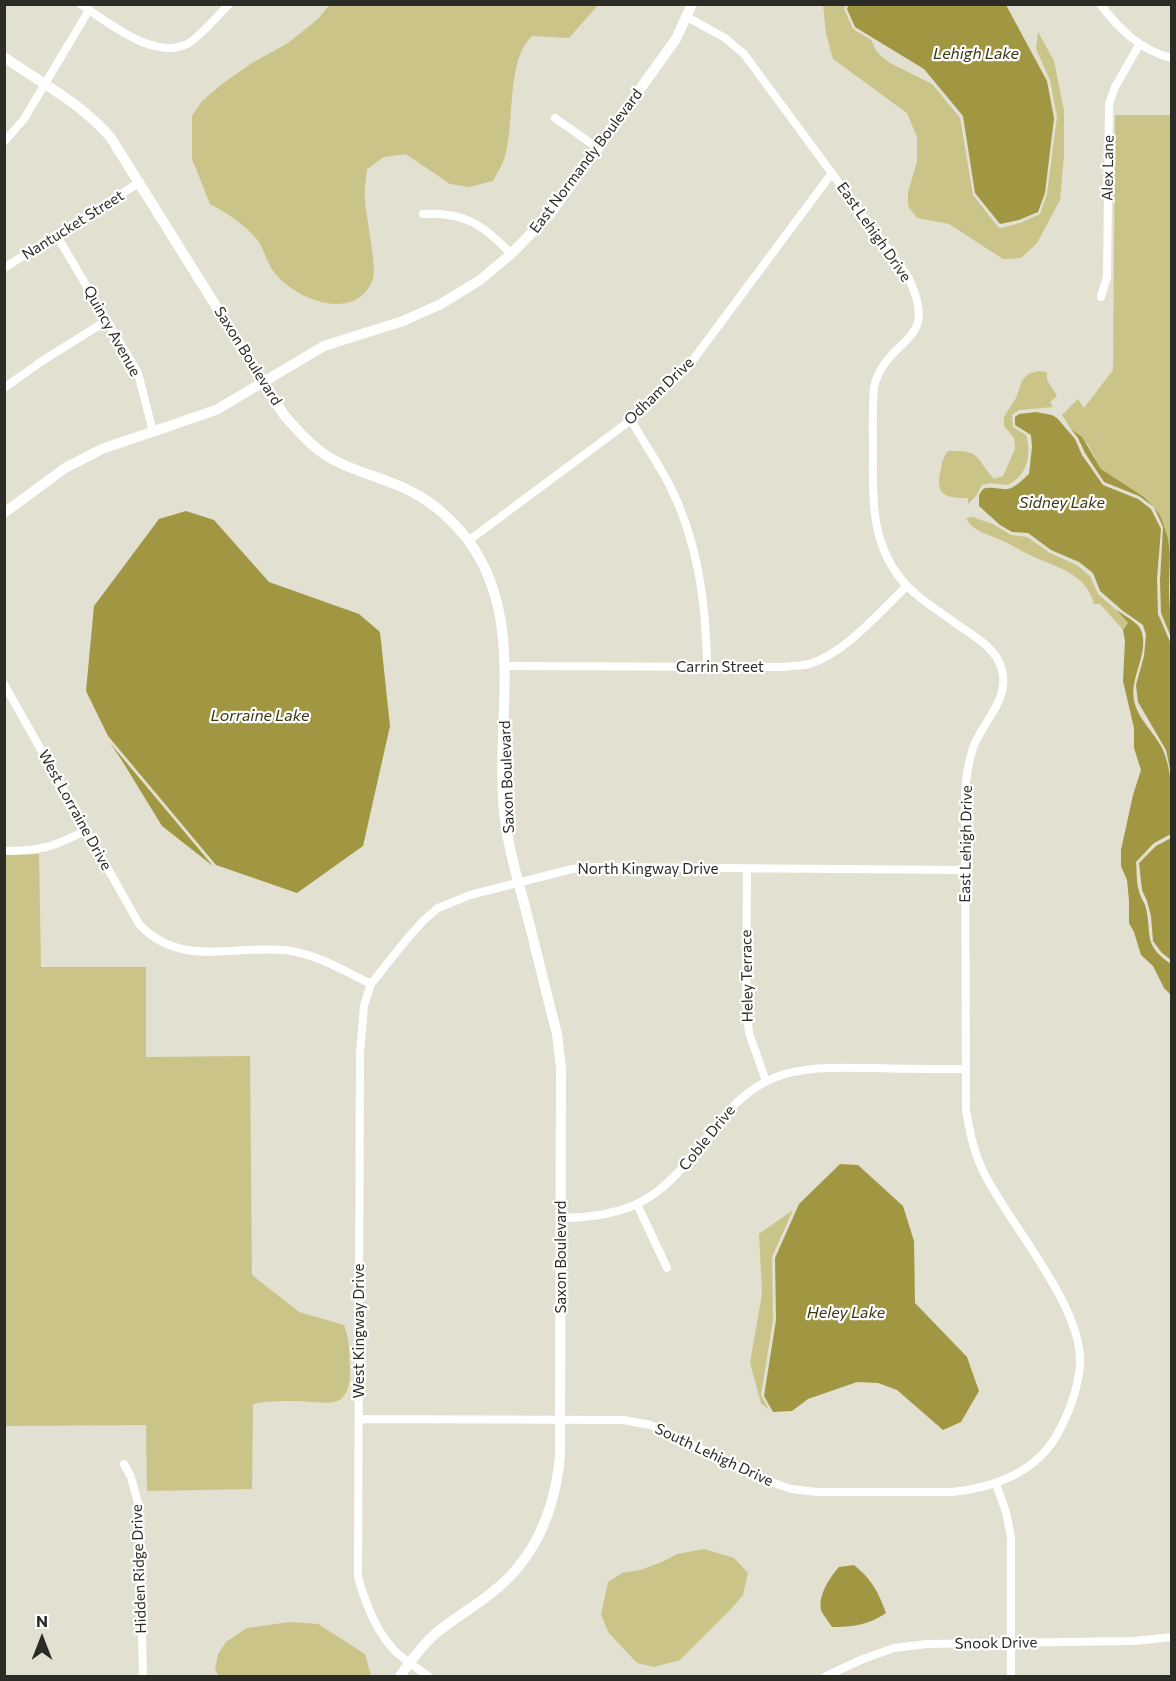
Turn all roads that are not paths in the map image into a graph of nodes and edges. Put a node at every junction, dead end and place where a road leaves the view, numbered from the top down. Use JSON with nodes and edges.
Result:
{"nodes":[{"id":1,"x":80,"y":4,"type":"edge"},
{"id":2,"x":229,"y":4,"type":"edge"},
{"id":3,"x":692,"y":4,"type":"edge"},
{"id":4,"x":1100,"y":4,"type":"edge"},
{"id":5,"x":89,"y":10,"type":"junction"},
{"id":6,"x":687,"y":17,"type":"junction"},
{"id":7,"x":1139,"y":45,"type":"junction"},
{"id":8,"x":4,"y":57,"type":"edge"},
{"id":9,"x":1172,"y":58,"type":"edge"},
{"id":10,"x":44,"y":84,"type":"junction"},
{"id":11,"x":555,"y":118,"type":"dead end"},
{"id":12,"x":4,"y":142,"type":"edge"},
{"id":13,"x":599,"y":149,"type":"junction"},
{"id":14,"x":832,"y":173,"type":"junction"},
{"id":15,"x":140,"y":182,"type":"junction"},
{"id":16,"x":423,"y":214,"type":"dead end"},
{"id":17,"x":57,"y":236,"type":"junction"},
{"id":18,"x":511,"y":254,"type":"junction"},
{"id":19,"x":4,"y":268,"type":"edge"},
{"id":20,"x":1101,"y":297,"type":"dead end"},
{"id":21,"x":106,"y":321,"type":"junction"},
{"id":22,"x":264,"y":382,"type":"junction"},
{"id":23,"x":4,"y":388,"type":"edge"},
{"id":24,"x":631,"y":420,"type":"junction"},
{"id":25,"x":153,"y":432,"type":"junction"},
{"id":26,"x":4,"y":513,"type":"edge"},
{"id":27,"x":468,"y":541,"type":"junction"},
{"id":28,"x":907,"y":586,"type":"junction"},
{"id":29,"x":504,"y":666,"type":"junction"},
{"id":30,"x":707,"y":667,"type":"junction"},
{"id":31,"x":4,"y":684,"type":"edge"},
{"id":32,"x":87,"y":830,"type":"junction"},
{"id":33,"x":4,"y":851,"type":"edge"},
{"id":34,"x":747,"y":868,"type":"junction"},
{"id":35,"x":965,"y":870,"type":"junction"},
{"id":36,"x":519,"y":883,"type":"junction"},
{"id":37,"x":371,"y":984,"type":"junction"},
{"id":38,"x":964,"y":1069,"type":"junction"},
{"id":39,"x":766,"y":1081,"type":"junction"},
{"id":40,"x":637,"y":1204,"type":"junction"},
{"id":41,"x":561,"y":1218,"type":"junction"},
{"id":42,"x":667,"y":1268,"type":"dead end"},
{"id":43,"x":359,"y":1419,"type":"junction"},
{"id":44,"x":561,"y":1419,"type":"junction"},
{"id":45,"x":124,"y":1464,"type":"dead end"},
{"id":46,"x":996,"y":1484,"type":"junction"},
{"id":47,"x":1172,"y":1637,"type":"edge"},
{"id":48,"x":1011,"y":1643,"type":"junction"},
{"id":49,"x":410,"y":1662,"type":"junction"},
{"id":50,"x":143,"y":1677,"type":"edge"},
{"id":51,"x":400,"y":1677,"type":"edge"},
{"id":52,"x":428,"y":1677,"type":"edge"},
{"id":53,"x":826,"y":1677,"type":"edge"},
{"id":54,"x":1011,"y":1677,"type":"edge"}],
"edges":[{"from":1,"to":5,"type":"street"},
{"from":2,"to":5,"type":"street"},
{"from":3,"to":6,"type":"main road","name":"East Normandy Boulevard"},
{"from":4,"to":7,"type":"street"},
{"from":5,"to":10,"type":"street"},
{"from":6,"to":13,"type":"main road","name":"East Normandy Boulevard"},
{"from":6,"to":14,"type":"street","name":"East Lehigh Drive"},
{"from":7,"to":9,"type":"street"},
{"from":7,"to":20,"type":"street","name":"Alex Lane"},
{"from":8,"to":10,"type":"main road","name":"Saxon Boulevard"},
{"from":10,"to":12,"type":"street"},
{"from":10,"to":15,"type":"main road","name":"Saxon Boulevard"},
{"from":11,"to":13,"type":"street"},
{"from":13,"to":18,"type":"main road","name":"East Normandy Boulevard"},
{"from":14,"to":24,"type":"street","name":"Odham Drive"},
{"from":14,"to":28,"type":"street","name":"East Lehigh Drive"},
{"from":15,"to":17,"type":"street","name":"Nantucket Street"},
{"from":15,"to":22,"type":"main road","name":"Saxon Boulevard"},
{"from":16,"to":18,"type":"street"},
{"from":17,"to":19,"type":"street","name":"Nantucket Street"},
{"from":17,"to":21,"type":"street","name":"Quincy Avenue"},
{"from":18,"to":22,"type":"main road","name":"East Normandy Boulevard"},
{"from":21,"to":23,"type":"street"},
{"from":21,"to":25,"type":"street","name":"Quincy Avenue"},
{"from":22,"to":25,"type":"main road","name":"East Normandy Boulevard"},
{"from":22,"to":27,"type":"main road","name":"Saxon Boulevard"},
{"from":24,"to":27,"type":"street","name":"Odham Drive"},
{"from":24,"to":30,"type":"street"},
{"from":25,"to":26,"type":"main road","name":"East Normandy Boulevard"},
{"from":27,"to":29,"type":"main road","name":"Saxon Boulevard"},
{"from":28,"to":30,"type":"street","name":"Carrin Street"},
{"from":28,"to":35,"type":"street","name":"East Lehigh Drive"},
{"from":29,"to":30,"type":"street","name":"Carrin Street"},
{"from":29,"to":36,"type":"main road","name":"Saxon Boulevard"},
{"from":31,"to":32,"type":"street","name":"West Lorraine Drive"},
{"from":32,"to":33,"type":"street"},
{"from":32,"to":37,"type":"street","name":"West Lorraine Drive"},
{"from":34,"to":35,"type":"street","name":"North Kingway Drive"},
{"from":34,"to":36,"type":"street","name":"North Kingway Drive"},
{"from":34,"to":39,"type":"street","name":"Heley Terrace"},
{"from":35,"to":38,"type":"street","name":"East Lehigh Drive"},
{"from":36,"to":37,"type":"street","name":"North Kingway Drive"},
{"from":36,"to":41,"type":"main road","name":"Saxon Boulevard"},
{"from":37,"to":43,"type":"street","name":"West Kingway Drive"},
{"from":38,"to":39,"type":"street","name":"Coble Drive"},
{"from":38,"to":46,"type":"street","name":"East Lehigh Drive"},
{"from":39,"to":40,"type":"street","name":"Coble Drive"},
{"from":40,"to":41,"type":"street","name":"Coble Drive"},
{"from":40,"to":42,"type":"street"},
{"from":41,"to":44,"type":"main road","name":"Saxon Boulevard"},
{"from":43,"to":44,"type":"street","name":"South Lehigh Drive"},
{"from":43,"to":49,"type":"street","name":"West Kingway Drive"},
{"from":44,"to":46,"type":"street","name":"South Lehigh Drive"},
{"from":44,"to":49,"type":"main road","name":"Saxon Boulevard"},
{"from":45,"to":50,"type":"street","name":"Hidden Ridge Drive"},
{"from":46,"to":48,"type":"street"},
{"from":47,"to":48,"type":"street","name":"Snook Drive"},
{"from":48,"to":53,"type":"street","name":"Snook Drive"},
{"from":48,"to":54,"type":"street"},
{"from":49,"to":51,"type":"main road","name":"Saxon Boulevard"},
{"from":49,"to":52,"type":"street","name":"West Kingway Drive"}]}
